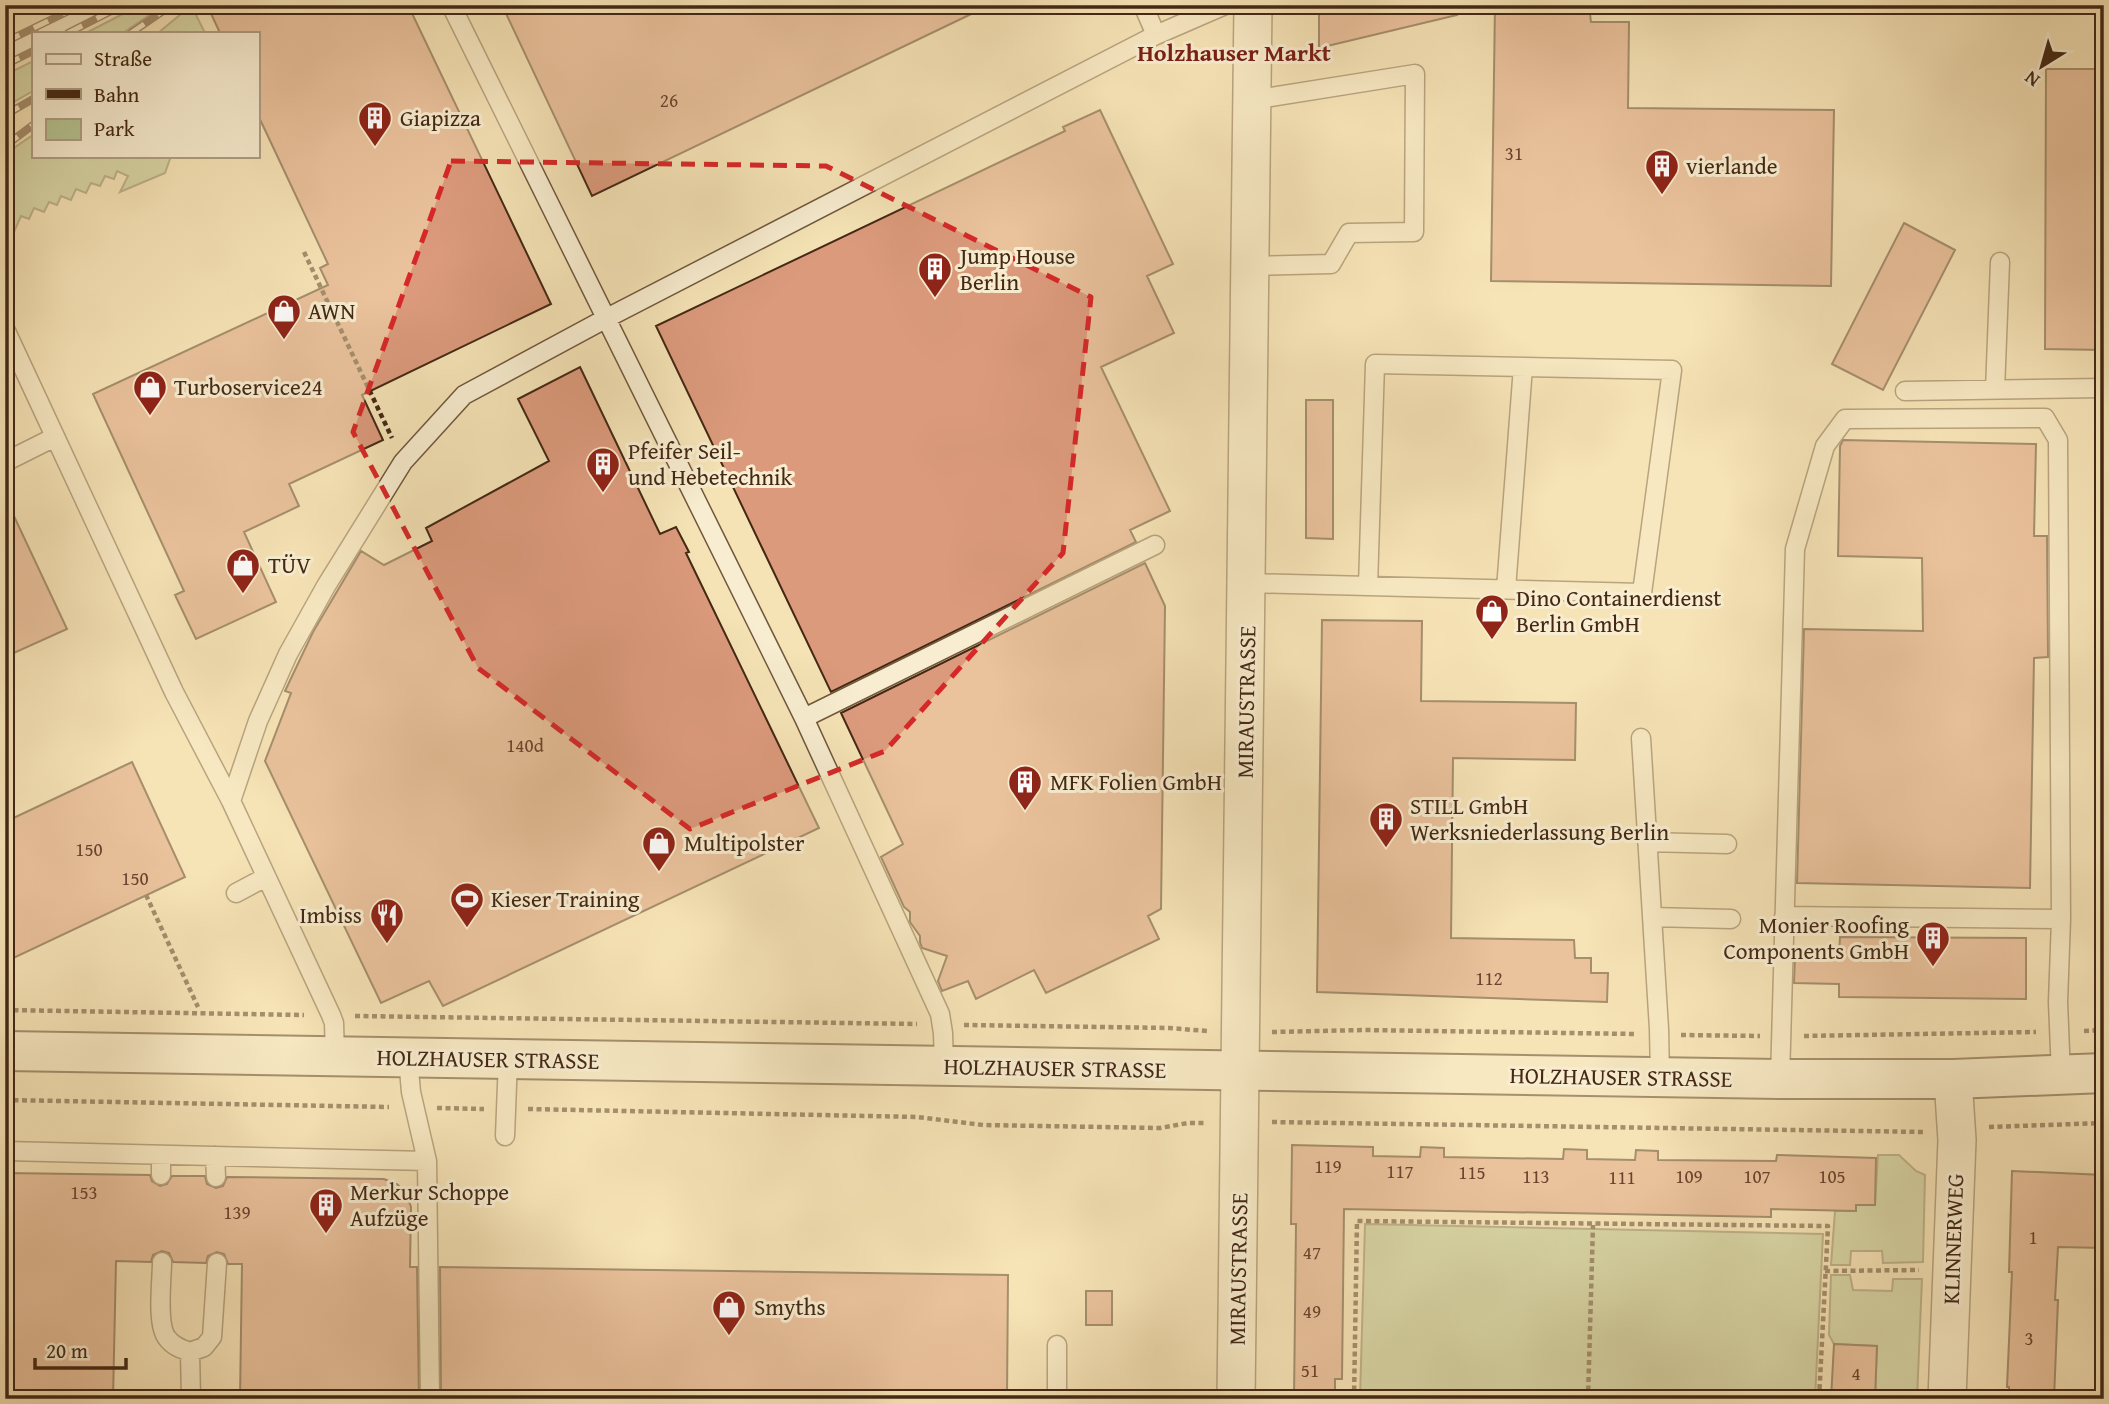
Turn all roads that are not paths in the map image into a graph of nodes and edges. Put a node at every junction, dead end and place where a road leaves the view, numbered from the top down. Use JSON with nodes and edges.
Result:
{"nodes":[{"id":1,"x":103,"y":5,"type":"edge"},
{"id":2,"x":451,"y":5,"type":"edge"},
{"id":3,"x":1143,"y":5,"type":"edge"},
{"id":4,"x":1225,"y":5,"type":"edge"},
{"id":5,"x":1253,"y":5,"type":"edge"},
{"id":6,"x":49,"y":32,"type":"edge"},
{"id":7,"x":1156,"y":35,"type":"junction"},
{"id":8,"x":32,"y":40,"type":"edge"},
{"id":9,"x":5,"y":54,"type":"edge"},
{"id":10,"x":1252,"y":100,"type":"junction"},
{"id":11,"x":2000,"y":262,"type":"dead end"},
{"id":12,"x":1250,"y":266,"type":"junction"},
{"id":13,"x":605,"y":319,"type":"junction"},
{"id":14,"x":5,"y":329,"type":"edge"},
{"id":15,"x":1523,"y":367,"type":"junction"},
{"id":16,"x":2104,"y":388,"type":"edge"},
{"id":17,"x":1996,"y":390,"type":"junction"},
{"id":18,"x":1905,"y":391,"type":"dead end"},
{"id":19,"x":55,"y":437,"type":"junction"},
{"id":20,"x":5,"y":461,"type":"edge"},
{"id":21,"x":1155,"y":545,"type":"dead end"},
{"id":22,"x":1247,"y":583,"type":"junction"},
{"id":23,"x":1367,"y":586,"type":"junction"},
{"id":24,"x":1506,"y":589,"type":"junction"},
{"id":25,"x":804,"y":718,"type":"junction"},
{"id":26,"x":1641,"y":738,"type":"dead end"},
{"id":27,"x":230,"y":801,"type":"junction"},
{"id":28,"x":1647,"y":842,"type":"junction"},
{"id":29,"x":1727,"y":844,"type":"dead end"},
{"id":30,"x":266,"y":877,"type":"junction"},
{"id":31,"x":236,"y":893,"type":"dead end"},
{"id":32,"x":1784,"y":916,"type":"junction"},
{"id":33,"x":1652,"y":917,"type":"junction"},
{"id":34,"x":1731,"y":919,"type":"dead end"},
{"id":35,"x":2061,"y":919,"type":"junction"},
{"id":36,"x":5,"y":1051,"type":"edge"},
{"id":37,"x":335,"y":1057,"type":"junction"},
{"id":38,"x":408,"y":1058,"type":"junction"},
{"id":39,"x":508,"y":1059,"type":"junction"},
{"id":40,"x":944,"y":1066,"type":"junction"},
{"id":41,"x":1240,"y":1072,"type":"junction"},
{"id":42,"x":2104,"y":1073,"type":"edge"},
{"id":43,"x":2061,"y":1075,"type":"junction"},
{"id":44,"x":1660,"y":1077,"type":"junction"},
{"id":45,"x":1780,"y":1079,"type":"junction"},
{"id":46,"x":1953,"y":1079,"type":"junction"},
{"id":47,"x":505,"y":1136,"type":"dead end"},
{"id":48,"x":5,"y":1151,"type":"edge"},
{"id":49,"x":161,"y":1155,"type":"junction"},
{"id":50,"x":215,"y":1156,"type":"junction"},
{"id":51,"x":427,"y":1161,"type":"junction"},
{"id":52,"x":161,"y":1175,"type":"dead end"},
{"id":53,"x":216,"y":1177,"type":"dead end"},
{"id":54,"x":162,"y":1262,"type":"dead end"},
{"id":55,"x":216,"y":1264,"type":"dead end"},
{"id":56,"x":1057,"y":1345,"type":"dead end"},
{"id":57,"x":190,"y":1352,"type":"junction"},
{"id":58,"x":191,"y":1399,"type":"edge"},
{"id":59,"x":430,"y":1399,"type":"edge"},
{"id":60,"x":1056,"y":1399,"type":"edge"},
{"id":61,"x":1236,"y":1399,"type":"edge"},
{"id":62,"x":1947,"y":1399,"type":"edge"}],
"edges":[{"from":1,"to":6,"type":"lane"},
{"from":2,"to":13,"type":"lane"},
{"from":3,"to":7,"type":"lane"},
{"from":4,"to":7,"type":"lane"},
{"from":5,"to":10,"type":"street","name":"MIRAUSTRASSE"},
{"from":7,"to":13,"type":"lane"},
{"from":8,"to":9,"type":"lane"},
{"from":10,"to":12,"type":"street","name":"MIRAUSTRASSE"},
{"from":10,"to":12,"type":"lane"},
{"from":11,"to":17,"type":"lane"},
{"from":12,"to":22,"type":"street","name":"MIRAUSTRASSE"},
{"from":13,"to":25,"type":"lane"},
{"from":13,"to":27,"type":"lane"},
{"from":14,"to":19,"type":"lane"},
{"from":15,"to":23,"type":"lane"},
{"from":15,"to":24,"type":"lane"},
{"from":15,"to":24,"type":"lane"},
{"from":16,"to":17,"type":"lane"},
{"from":17,"to":18,"type":"lane"},
{"from":19,"to":20,"type":"lane"},
{"from":19,"to":27,"type":"lane"},
{"from":21,"to":25,"type":"lane"},
{"from":22,"to":23,"type":"lane"},
{"from":22,"to":41,"type":"street","name":"MIRAUSTRASSE"},
{"from":23,"to":24,"type":"lane"},
{"from":25,"to":40,"type":"lane"},
{"from":26,"to":28,"type":"lane"},
{"from":27,"to":30,"type":"lane"},
{"from":28,"to":29,"type":"lane"},
{"from":28,"to":33,"type":"lane"},
{"from":30,"to":31,"type":"lane"},
{"from":30,"to":37,"type":"lane"},
{"from":32,"to":35,"type":"lane"},
{"from":32,"to":35,"type":"lane"},
{"from":32,"to":45,"type":"lane"},
{"from":33,"to":34,"type":"lane"},
{"from":33,"to":44,"type":"lane"},
{"from":35,"to":43,"type":"lane"},
{"from":36,"to":37,"type":"main road","name":"HOLZHAUSER STRASSE"},
{"from":37,"to":38,"type":"main road","name":"HOLZHAUSER STRASSE"},
{"from":38,"to":39,"type":"main road","name":"HOLZHAUSER STRASSE"},
{"from":38,"to":51,"type":"lane"},
{"from":39,"to":40,"type":"main road","name":"HOLZHAUSER STRASSE"},
{"from":39,"to":47,"type":"lane"},
{"from":40,"to":41,"type":"main road","name":"HOLZHAUSER STRASSE"},
{"from":41,"to":44,"type":"main road","name":"HOLZHAUSER STRASSE"},
{"from":41,"to":61,"type":"street","name":"MIRAUSTRASSE"},
{"from":42,"to":43,"type":"main road","name":"HOLZHAUSER STRASSE"},
{"from":43,"to":46,"type":"main road","name":"HOLZHAUSER STRASSE"},
{"from":44,"to":45,"type":"main road","name":"HOLZHAUSER STRASSE"},
{"from":45,"to":46,"type":"main road","name":"HOLZHAUSER STRASSE"},
{"from":46,"to":62,"type":"street","name":"KLINNERWEG"},
{"from":48,"to":49,"type":"lane"},
{"from":49,"to":50,"type":"lane"},
{"from":49,"to":52,"type":"lane"},
{"from":50,"to":51,"type":"lane"},
{"from":50,"to":53,"type":"lane"},
{"from":51,"to":59,"type":"lane"},
{"from":54,"to":57,"type":"lane"},
{"from":55,"to":57,"type":"lane"},
{"from":56,"to":60,"type":"lane"},
{"from":57,"to":58,"type":"lane"}]}
